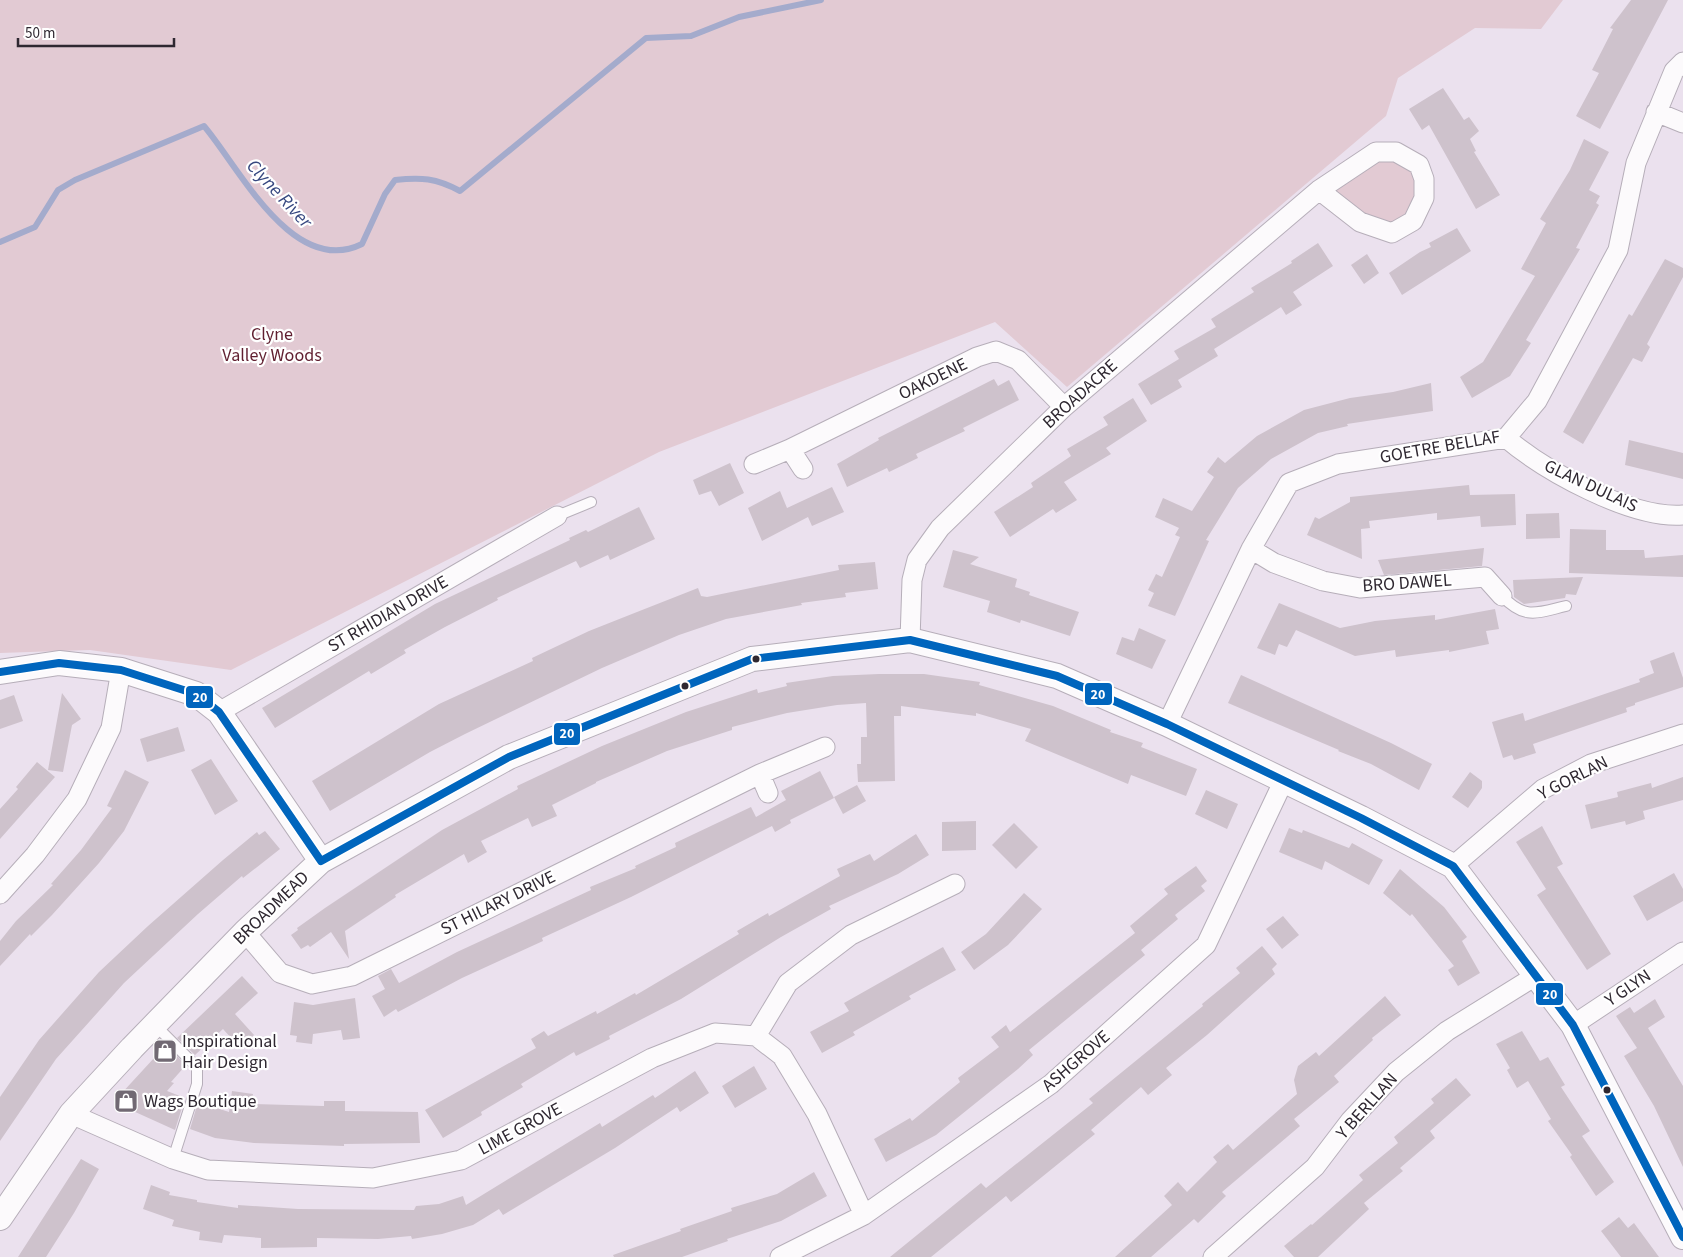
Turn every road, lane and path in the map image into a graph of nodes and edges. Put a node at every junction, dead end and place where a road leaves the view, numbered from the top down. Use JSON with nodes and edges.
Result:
{"nodes":[{"id":1,"x":1683,"y":62,"type":"edge"},
{"id":2,"x":1656,"y":112,"type":"junction"},
{"id":3,"x":1683,"y":123,"type":"edge"},
{"id":4,"x":1319,"y":190,"type":"junction"},
{"id":5,"x":1064,"y":407,"type":"junction"},
{"id":6,"x":1506,"y":438,"type":"junction"},
{"id":7,"x":790,"y":449,"type":"junction"},
{"id":8,"x":754,"y":464,"type":"dead end"},
{"id":9,"x":803,"y":470,"type":"dead end"},
{"id":10,"x":591,"y":502,"type":"dead end"},
{"id":11,"x":1683,"y":515,"type":"edge"},
{"id":12,"x":557,"y":516,"type":"joint"},
{"id":13,"x":1251,"y":549,"type":"junction"},
{"id":14,"x":1502,"y":596,"type":"joint"},
{"id":15,"x":1566,"y":606,"type":"dead end"},
{"id":16,"x":910,"y":640,"type":"junction"},
{"id":17,"x":121,"y":670,"type":"junction"},
{"id":18,"x":0,"y":672,"type":"edge"},
{"id":19,"x":219,"y":712,"type":"junction"},
{"id":20,"x":1167,"y":724,"type":"junction"},
{"id":21,"x":1683,"y":734,"type":"edge"},
{"id":22,"x":825,"y":747,"type":"dead end"},
{"id":23,"x":760,"y":774,"type":"junction"},
{"id":24,"x":1284,"y":780,"type":"junction"},
{"id":25,"x":768,"y":793,"type":"dead end"},
{"id":26,"x":321,"y":861,"type":"junction"},
{"id":27,"x":1453,"y":866,"type":"junction"},
{"id":28,"x":955,"y":884,"type":"dead end"},
{"id":29,"x":0,"y":894,"type":"edge"},
{"id":30,"x":245,"y":932,"type":"junction"},
{"id":31,"x":1683,"y":952,"type":"edge"},
{"id":32,"x":1537,"y":975,"type":"junction"},
{"id":33,"x":155,"y":1025,"type":"junction"},
{"id":34,"x":1573,"y":1025,"type":"junction"},
{"id":35,"x":756,"y":1036,"type":"junction"},
{"id":36,"x":71,"y":1114,"type":"junction"},
{"id":37,"x":173,"y":1159,"type":"junction"},
{"id":38,"x":864,"y":1215,"type":"junction"},
{"id":39,"x":0,"y":1218,"type":"edge"},
{"id":40,"x":1683,"y":1237,"type":"edge"},
{"id":41,"x":780,"y":1257,"type":"edge"},
{"id":42,"x":1213,"y":1257,"type":"edge"}],
"edges":[{"from":1,"to":2,"type":"street","name":"GOETRE BELLAF"},
{"from":2,"to":3,"type":"street"},
{"from":2,"to":6,"type":"street","name":"GOETRE BELLAF"},
{"from":4,"to":4,"type":"street","name":"BROADACRE"},
{"from":4,"to":5,"type":"street","name":"BROADACRE"},
{"from":5,"to":7,"type":"street","name":"OAKDENE"},
{"from":5,"to":16,"type":"street","name":"BROADACRE"},
{"from":6,"to":11,"type":"street","name":"GLAN DULAIS"},
{"from":6,"to":13,"type":"street","name":"GOETRE BELLAF"},
{"from":7,"to":8,"type":"street","name":"OAKDENE"},
{"from":7,"to":9,"type":"street"},
{"from":10,"to":12,"type":"lane"},
{"from":12,"to":19,"type":"street","name":"ST RHIDIAN DRIVE"},
{"from":13,"to":14,"type":"street","name":"BRO DAWEL"},
{"from":13,"to":20,"type":"street","name":"GOETRE BELLAF"},
{"from":14,"to":15,"type":"lane"},
{"from":16,"to":20,"type":"street","name":"BROADMEAD"},
{"from":16,"to":26,"type":"street","name":"BROADMEAD"},
{"from":17,"to":18,"type":"street"},
{"from":17,"to":19,"type":"street"},
{"from":17,"to":29,"type":"street"},
{"from":19,"to":26,"type":"street"},
{"from":20,"to":24,"type":"street","name":"BROADMEAD"},
{"from":21,"to":27,"type":"street","name":"Y GORLAN"},
{"from":22,"to":23,"type":"street","name":"ST HILARY DRIVE"},
{"from":23,"to":25,"type":"street"},
{"from":23,"to":30,"type":"street","name":"ST HILARY DRIVE"},
{"from":24,"to":27,"type":"street","name":"BROADMEAD"},
{"from":24,"to":38,"type":"street","name":"ASHGROVE"},
{"from":26,"to":30,"type":"street","name":"BROADMEAD"},
{"from":27,"to":32,"type":"street","name":"BROADMEAD"},
{"from":28,"to":35,"type":"street"},
{"from":30,"to":33,"type":"street","name":"BROADMEAD"},
{"from":31,"to":34,"type":"street","name":"Y GLYN"},
{"from":32,"to":34,"type":"street","name":"BROADMEAD"},
{"from":32,"to":42,"type":"street","name":"Y BERLLAN"},
{"from":33,"to":36,"type":"street","name":"BROADMEAD"},
{"from":33,"to":37,"type":"lane"},
{"from":34,"to":40,"type":"street","name":"BROADMEAD"},
{"from":35,"to":37,"type":"street","name":"LIME GROVE"},
{"from":35,"to":38,"type":"street"},
{"from":36,"to":37,"type":"street","name":"LIME GROVE"},
{"from":36,"to":39,"type":"street","name":"BROADMEAD"},
{"from":38,"to":41,"type":"street","name":"ASHGROVE"}]}
